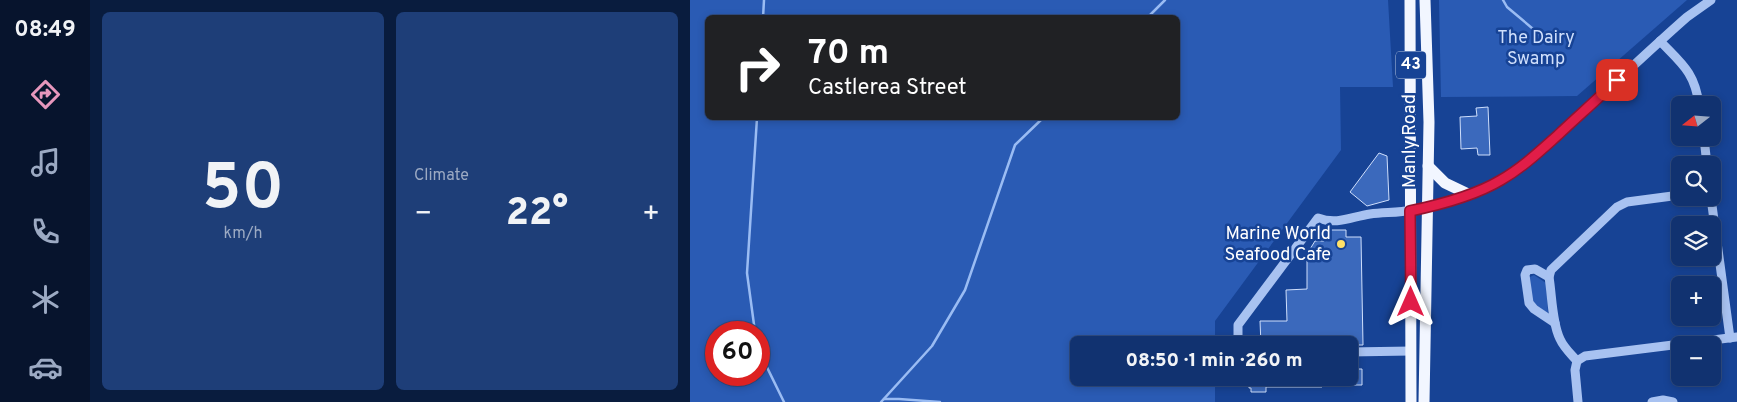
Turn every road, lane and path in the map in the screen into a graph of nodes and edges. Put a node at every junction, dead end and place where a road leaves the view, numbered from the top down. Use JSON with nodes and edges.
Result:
{"nodes":[{"id":1,"x":1410,"y":0,"type":"edge"},
{"id":2,"x":1425,"y":0,"type":"edge"},
{"id":3,"x":1711,"y":0,"type":"edge"},
{"id":4,"x":1660,"y":41,"type":"junction"},
{"id":5,"x":1698,"y":96,"type":"edge"},
{"id":6,"x":1428,"y":166,"type":"junction"},
{"id":7,"x":1468,"y":194,"type":"junction"},
{"id":8,"x":1671,"y":196,"type":"edge"},
{"id":9,"x":1712,"y":206,"type":"edge"},
{"id":10,"x":1428,"y":207,"type":"junction"},
{"id":11,"x":1410,"y":211,"type":"junction"},
{"id":12,"x":1549,"y":277,"type":"junction"},
{"id":13,"x":1556,"y":323,"type":"junction"},
{"id":14,"x":1238,"y":336,"type":"edge"},
{"id":15,"x":1734,"y":337,"type":"edge"},
{"id":16,"x":1411,"y":351,"type":"junction"},
{"id":17,"x":1358,"y":352,"type":"edge"},
{"id":18,"x":1577,"y":361,"type":"junction"},
{"id":19,"x":1411,"y":402,"type":"edge"},
{"id":20,"x":1424,"y":402,"type":"edge"},
{"id":21,"x":1578,"y":402,"type":"edge"},
{"id":22,"x":1652,"y":402,"type":"edge"},
{"id":23,"x":1673,"y":402,"type":"edge"}],
"edges":[{"from":1,"to":11,"type":"main road","name":"Manly Road","number":"43"},
{"from":2,"to":6,"type":"main road","name":"Manly Road","number":"43"},
{"from":3,"to":4,"type":"street"},
{"from":4,"to":5,"type":"street"},
{"from":4,"to":7,"type":"street"},
{"from":6,"to":7,"type":"main road"},
{"from":6,"to":10,"type":"main road","name":"Manly Road","number":"43"},
{"from":7,"to":10,"type":"street"},
{"from":8,"to":12,"type":"street"},
{"from":9,"to":15,"type":"street"},
{"from":10,"to":11,"type":"street"},
{"from":10,"to":20,"type":"main road","name":"Manly Road","number":"43"},
{"from":11,"to":14,"type":"street"},
{"from":11,"to":16,"type":"main road","name":"Manly Road","number":"43"},
{"from":12,"to":13,"type":"street"},
{"from":12,"to":13,"type":"street"},
{"from":13,"to":18,"type":"street"},
{"from":15,"to":18,"type":"street"},
{"from":16,"to":17,"type":"street"},
{"from":16,"to":19,"type":"main road","name":"Manly Road","number":"43"},
{"from":18,"to":21,"type":"street"},
{"from":22,"to":23,"type":"street"}]}
